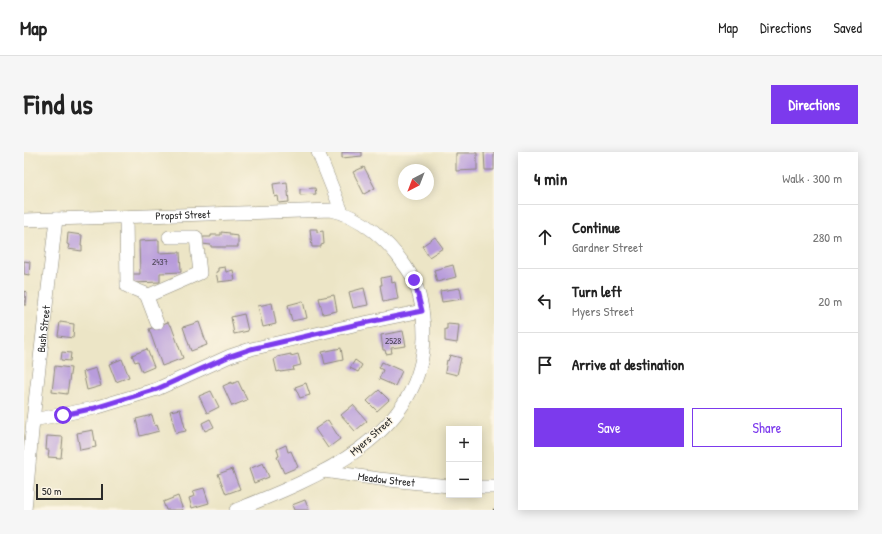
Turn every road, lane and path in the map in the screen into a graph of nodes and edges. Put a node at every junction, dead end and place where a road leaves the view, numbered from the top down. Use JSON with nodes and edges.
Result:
{"nodes":[{"id":1,"x":318,"y":152,"type":"edge"},
{"id":2,"x":342,"y":212,"type":"junction"},
{"id":3,"x":126,"y":217,"type":"junction"},
{"id":4,"x":56,"y":219,"type":"junction"},
{"id":5,"x":24,"y":220,"type":"edge"},
{"id":6,"x":169,"y":237,"type":"dead end"},
{"id":7,"x":147,"y":296,"type":"junction"},
{"id":8,"x":422,"y":311,"type":"junction"},
{"id":9,"x":157,"y":323,"type":"dead end"},
{"id":10,"x":33,"y":420,"type":"junction"},
{"id":11,"x":324,"y":471,"type":"junction"},
{"id":12,"x":446,"y":486,"type":"edge"},
{"id":13,"x":482,"y":487,"type":"edge"},
{"id":14,"x":494,"y":487,"type":"edge"},
{"id":15,"x":25,"y":510,"type":"edge"},
{"id":16,"x":236,"y":510,"type":"edge"}],
"edges":[{"from":1,"to":2,"type":"street"},
{"from":2,"to":3,"type":"street","name":"Propst Street"},
{"from":2,"to":8,"type":"street","name":"Myers Street"},
{"from":3,"to":4,"type":"street","name":"Propst Street"},
{"from":3,"to":7,"type":"street"},
{"from":4,"to":5,"type":"street","name":"Propst Street"},
{"from":4,"to":10,"type":"street","name":"Bush Street"},
{"from":6,"to":7,"type":"street"},
{"from":7,"to":9,"type":"street"},
{"from":8,"to":10,"type":"street"},
{"from":8,"to":11,"type":"street","name":"Myers Street"},
{"from":10,"to":15,"type":"street","name":"Bush Street"},
{"from":11,"to":12,"type":"street","name":"Meadow Street"},
{"from":11,"to":16,"type":"street","name":"Myers Street"},
{"from":13,"to":14,"type":"street"}]}
